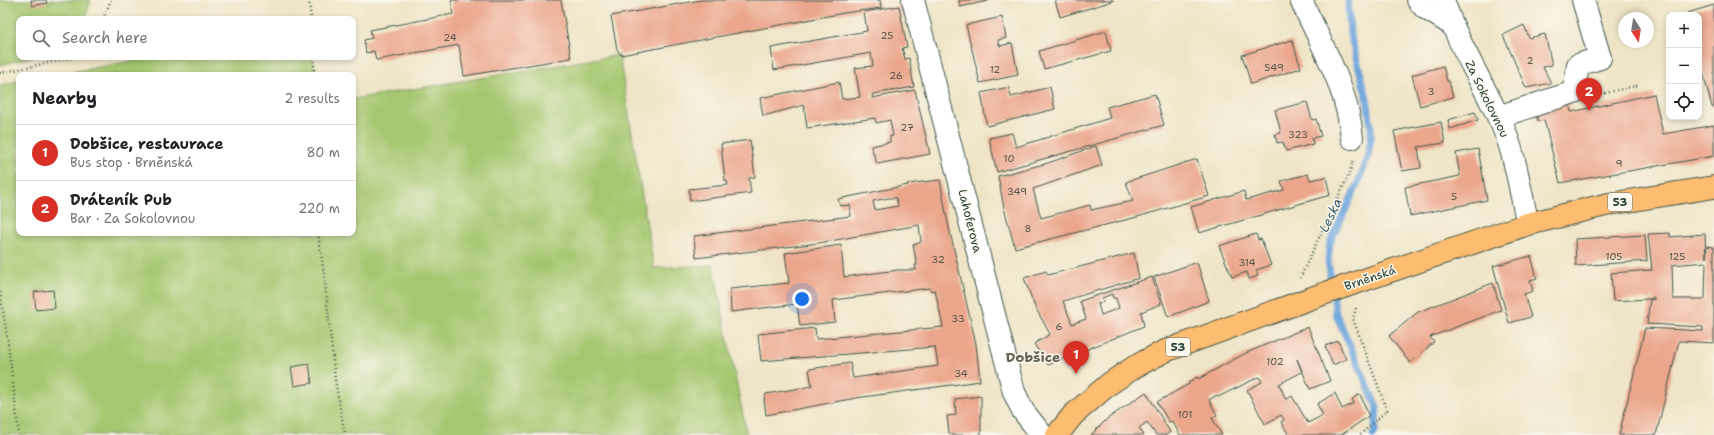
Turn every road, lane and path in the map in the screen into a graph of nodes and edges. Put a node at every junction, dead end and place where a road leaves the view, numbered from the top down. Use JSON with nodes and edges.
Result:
{"nodes":[{"id":1,"x":111,"y":0,"type":"edge"},
{"id":2,"x":309,"y":0,"type":"edge"},
{"id":3,"x":913,"y":0,"type":"edge"},
{"id":4,"x":1301,"y":0,"type":"edge"},
{"id":5,"x":1418,"y":0,"type":"edge"},
{"id":6,"x":1443,"y":0,"type":"edge"},
{"id":7,"x":1583,"y":0,"type":"edge"},
{"id":8,"x":104,"y":16,"type":"edge"},
{"id":9,"x":311,"y":16,"type":"edge"},
{"id":10,"x":1451,"y":24,"type":"junction"},
{"id":11,"x":62,"y":60,"type":"edge"},
{"id":12,"x":314,"y":60,"type":"edge"},
{"id":13,"x":314,"y":72,"type":"edge"},
{"id":14,"x":0,"y":73,"type":"edge"},
{"id":15,"x":1639,"y":85,"type":"dead end"},
{"id":16,"x":1574,"y":92,"type":"junction"},
{"id":17,"x":1498,"y":117,"type":"junction"},
{"id":18,"x":1352,"y":138,"type":"joint"},
{"id":19,"x":1714,"y":186,"type":"edge"},
{"id":20,"x":1528,"y":224,"type":"junction"},
{"id":21,"x":318,"y":236,"type":"edge"},
{"id":22,"x":1350,"y":285,"type":"junction"},
{"id":23,"x":0,"y":292,"type":"edge"},
{"id":24,"x":1310,"y":299,"type":"junction"},
{"id":25,"x":1361,"y":434,"type":"edge"},
{"id":26,"x":19,"y":435,"type":"edge"},
{"id":27,"x":345,"y":435,"type":"edge"},
{"id":28,"x":1042,"y":435,"type":"edge"},
{"id":29,"x":1057,"y":435,"type":"edge"}],
"edges":[{"from":1,"to":8,"type":"path"},
{"from":2,"to":9,"type":"path"},
{"from":3,"to":28,"type":"street","name":"Lahoferova"},
{"from":4,"to":18,"type":"street"},
{"from":5,"to":10,"type":"street"},
{"from":6,"to":10,"type":"street","name":"Za Sokolovnou"},
{"from":7,"to":16,"type":"street"},
{"from":10,"to":17,"type":"street","name":"Za Sokolovnou"},
{"from":11,"to":14,"type":"path"},
{"from":12,"to":13,"type":"path"},
{"from":15,"to":16,"type":"path"},
{"from":16,"to":17,"type":"street"},
{"from":17,"to":20,"type":"street","name":"Za Sokolovnou"},
{"from":18,"to":24,"type":"path"},
{"from":19,"to":20,"type":"main road","name":"Brněnská","number":"53"},
{"from":20,"to":22,"type":"main road","name":"Brněnská","number":"53"},
{"from":21,"to":27,"type":"path"},
{"from":22,"to":24,"type":"main road","name":"Brněnská","number":"53"},
{"from":22,"to":25,"type":"path"},
{"from":23,"to":26,"type":"path"},
{"from":24,"to":29,"type":"main road","name":"Brněnská","number":"53"}]}
